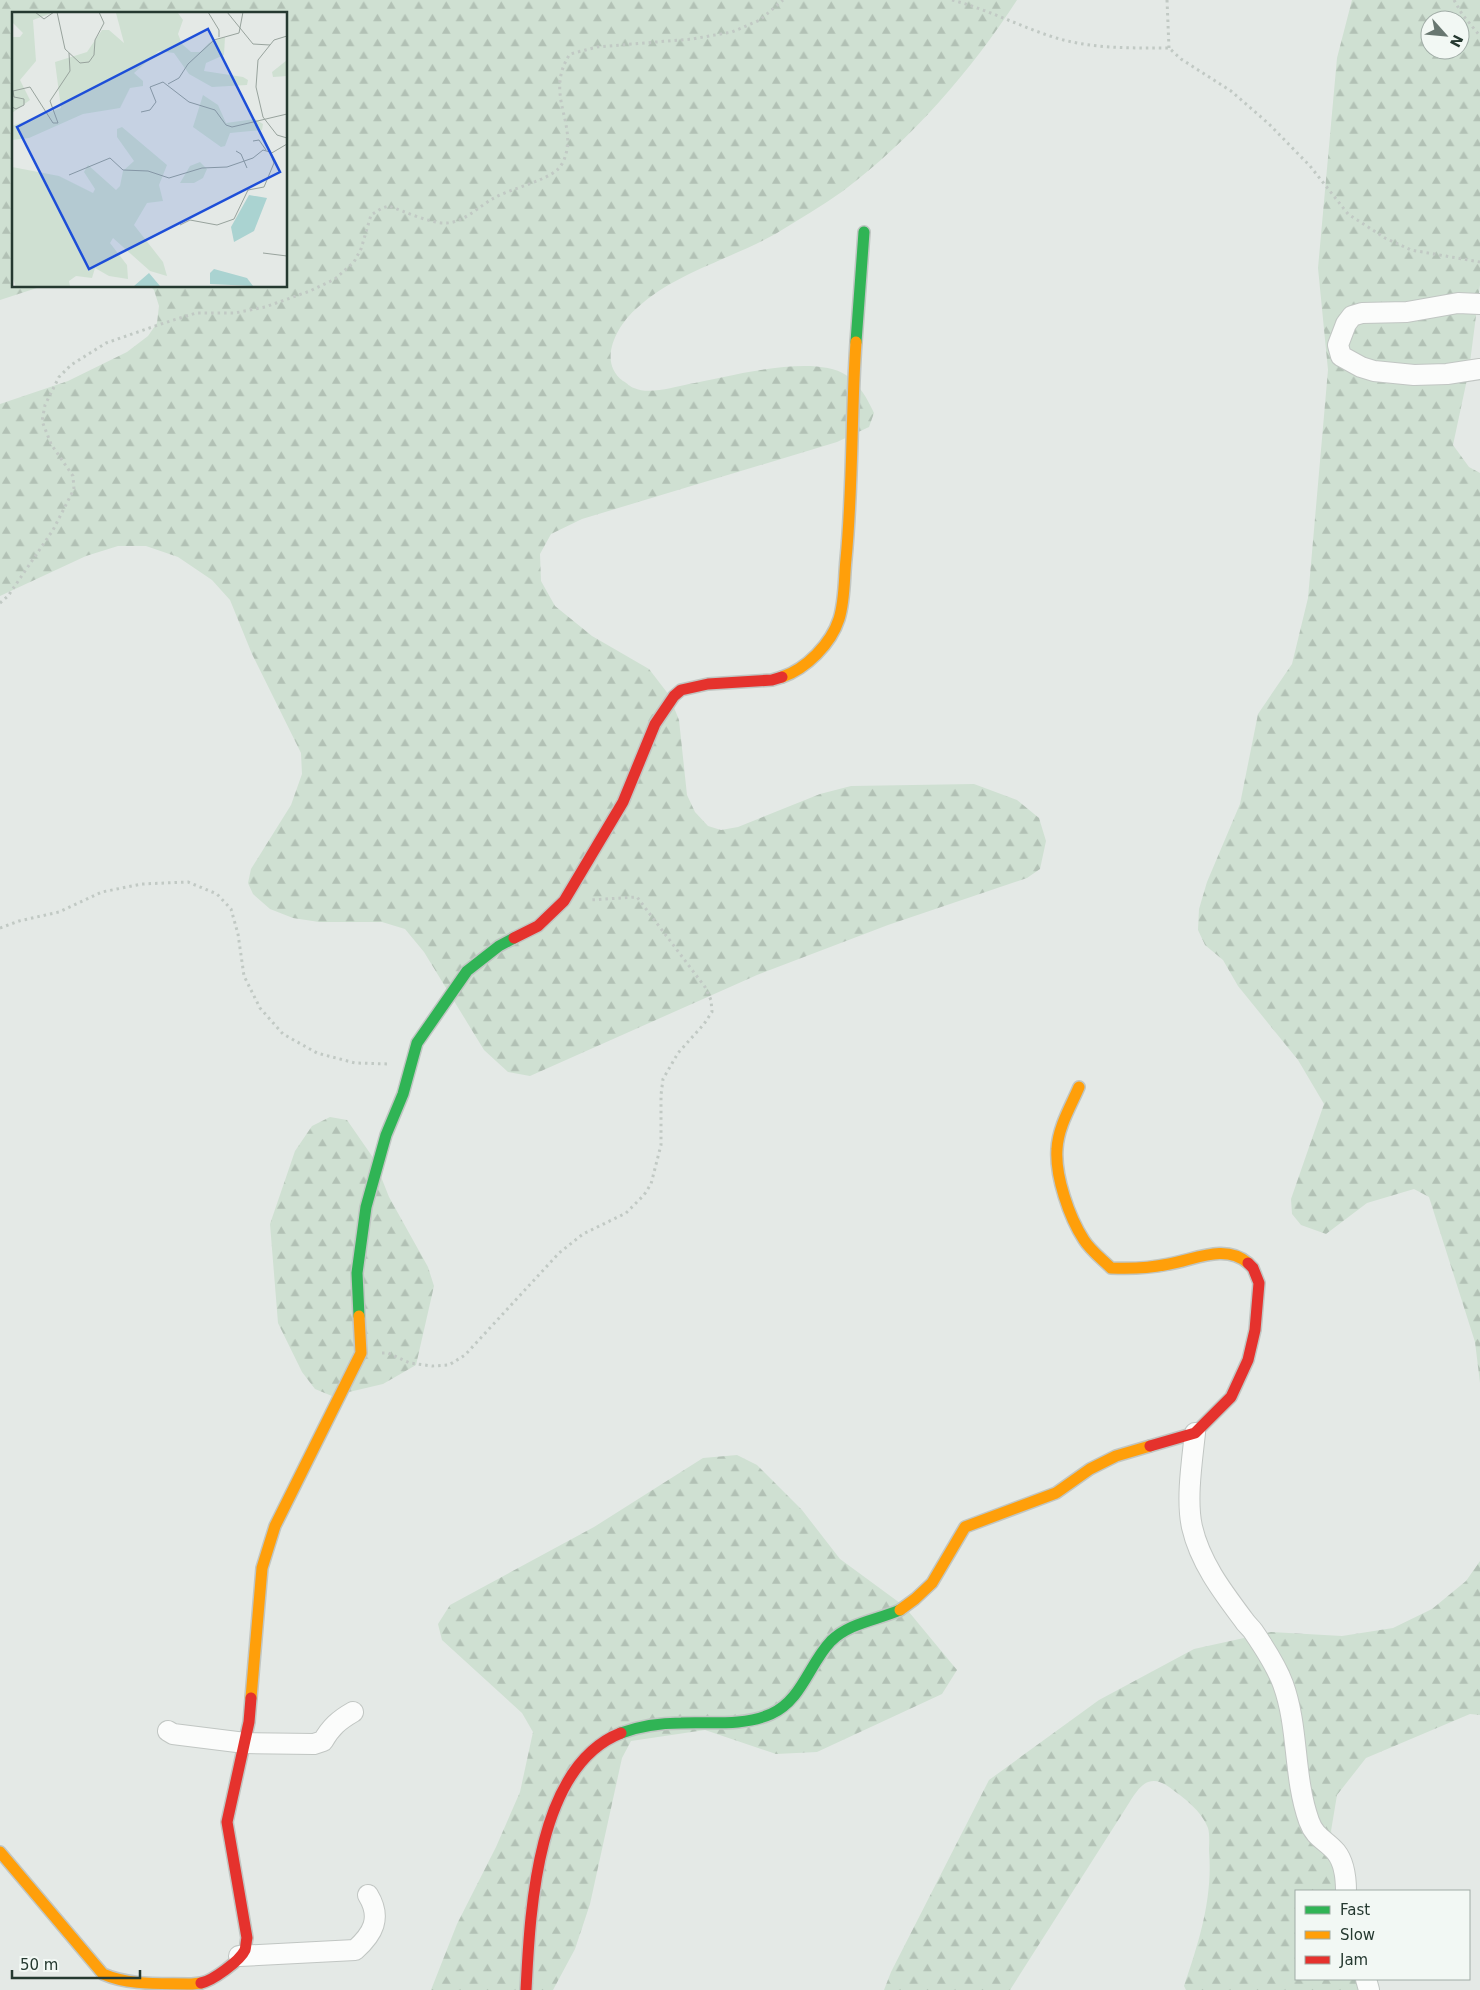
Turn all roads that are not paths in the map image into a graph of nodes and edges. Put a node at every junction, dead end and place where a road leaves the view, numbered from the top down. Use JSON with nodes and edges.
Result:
{"nodes":[{"id":1,"x":864,"y":232,"type":"dead end"},
{"id":2,"x":1480,"y":304,"type":"edge"},
{"id":3,"x":1480,"y":369,"type":"edge"},
{"id":4,"x":1079,"y":1087,"type":"dead end"},
{"id":5,"x":1195,"y":1433,"type":"junction"},
{"id":6,"x":353,"y":1712,"type":"dead end"},
{"id":7,"x":168,"y":1731,"type":"dead end"},
{"id":8,"x":244,"y":1742,"type":"junction"},
{"id":9,"x":0,"y":1852,"type":"edge"},
{"id":10,"x":1346,"y":1890,"type":"edge"},
{"id":11,"x":368,"y":1895,"type":"dead end"},
{"id":12,"x":239,"y":1956,"type":"junction"},
{"id":13,"x":192,"y":1987,"type":"edge"},
{"id":14,"x":526,"y":1990,"type":"edge"}],
"edges":[{"from":1,"to":8,"type":"street"},
{"from":2,"to":3,"type":"street"},
{"from":4,"to":5,"type":"street"},
{"from":5,"to":10,"type":"street"},
{"from":5,"to":14,"type":"street"},
{"from":6,"to":8,"type":"street"},
{"from":7,"to":8,"type":"street"},
{"from":8,"to":12,"type":"street"},
{"from":9,"to":13,"type":"street"},
{"from":11,"to":12,"type":"street"},
{"from":12,"to":13,"type":"street"}]}
